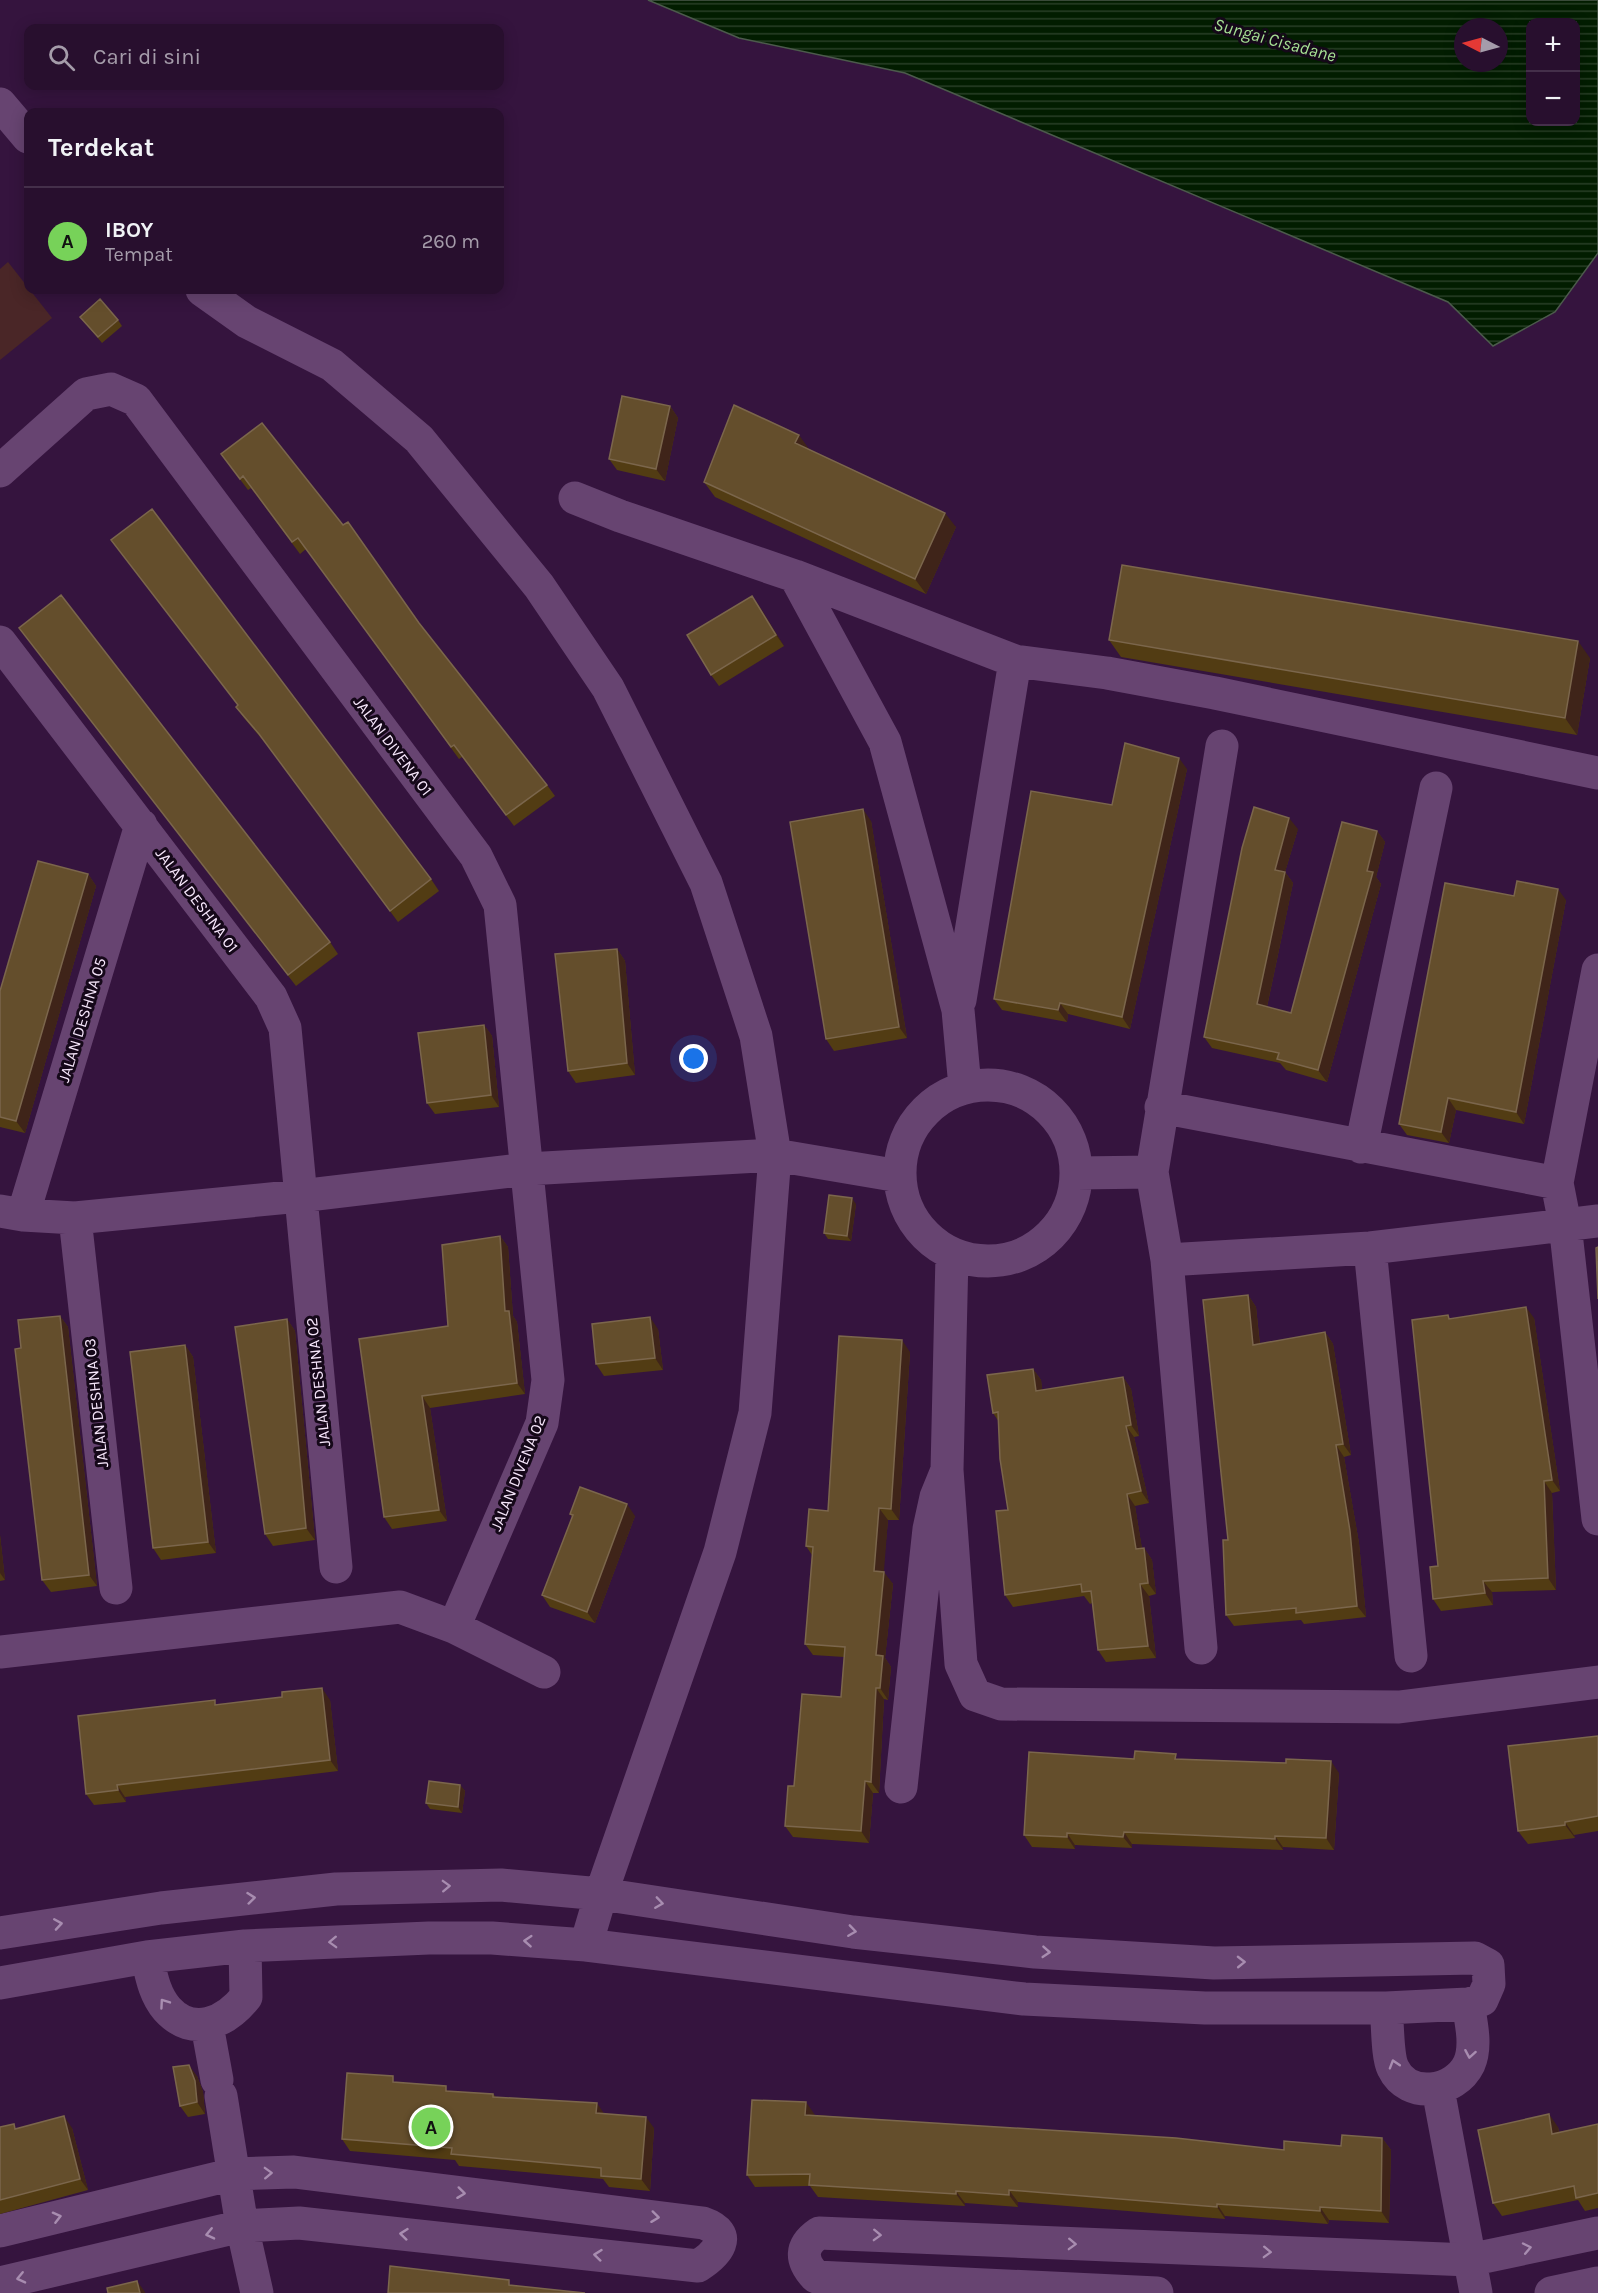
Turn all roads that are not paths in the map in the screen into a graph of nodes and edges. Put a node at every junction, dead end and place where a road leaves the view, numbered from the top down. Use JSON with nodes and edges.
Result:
{"nodes":[{"id":1,"x":0,"y":104,"type":"edge"},
{"id":2,"x":24,"y":132,"type":"edge"},
{"id":3,"x":208,"y":294,"type":"edge"},
{"id":4,"x":0,"y":471,"type":"edge"},
{"id":5,"x":575,"y":498,"type":"dead end"},
{"id":6,"x":795,"y":576,"type":"junction"},
{"id":7,"x":0,"y":642,"type":"edge"},
{"id":8,"x":1015,"y":661,"type":"junction"},
{"id":9,"x":1222,"y":746,"type":"dead end"},
{"id":10,"x":1598,"y":773,"type":"edge"},
{"id":11,"x":1436,"y":788,"type":"dead end"},
{"id":12,"x":141,"y":825,"type":"junction"},
{"id":13,"x":1598,"y":970,"type":"edge"},
{"id":14,"x":958,"y":1010,"type":"junction"},
{"id":15,"x":965,"y":1088,"type":"junction"},
{"id":16,"x":1161,"y":1107,"type":"junction"},
{"id":17,"x":1361,"y":1147,"type":"junction"},
{"id":18,"x":775,"y":1155,"type":"junction"},
{"id":19,"x":527,"y":1169,"type":"junction"},
{"id":20,"x":1152,"y":1172,"type":"junction"},
{"id":21,"x":1077,"y":1173,"type":"junction"},
{"id":22,"x":899,"y":1176,"type":"junction"},
{"id":23,"x":1557,"y":1183,"type":"junction"},
{"id":24,"x":300,"y":1196,"type":"junction"},
{"id":25,"x":11,"y":1213,"type":"edge"},
{"id":26,"x":75,"y":1218,"type":"junction"},
{"id":27,"x":1598,"y":1221,"type":"edge"},
{"id":28,"x":1565,"y":1224,"type":"junction"},
{"id":29,"x":1370,"y":1248,"type":"junction"},
{"id":30,"x":951,"y":1255,"type":"junction"},
{"id":31,"x":1167,"y":1260,"type":"junction"},
{"id":32,"x":947,"y":1470,"type":"junction"},
{"id":33,"x":1598,"y":1519,"type":"edge"},
{"id":34,"x":336,"y":1567,"type":"dead end"},
{"id":35,"x":116,"y":1588,"type":"dead end"},
{"id":36,"x":453,"y":1627,"type":"junction"},
{"id":37,"x":1201,"y":1648,"type":"dead end"},
{"id":38,"x":0,"y":1652,"type":"edge"},
{"id":39,"x":1411,"y":1656,"type":"dead end"},
{"id":40,"x":544,"y":1671,"type":"dead end"},
{"id":41,"x":1598,"y":1682,"type":"edge"},
{"id":42,"x":901,"y":1787,"type":"dead end"},
{"id":43,"x":601,"y":1894,"type":"junction"},
{"id":44,"x":0,"y":1933,"type":"edge"},
{"id":45,"x":586,"y":1945,"type":"junction"},
{"id":46,"x":245,"y":1946,"type":"junction"},
{"id":47,"x":147,"y":1957,"type":"junction"},
{"id":48,"x":0,"y":1983,"type":"edge"},
{"id":49,"x":1468,"y":2004,"type":"junction"},
{"id":50,"x":1386,"y":2008,"type":"junction"},
{"id":51,"x":207,"y":2025,"type":"junction"},
{"id":52,"x":1438,"y":2089,"type":"junction"},
{"id":53,"x":234,"y":2174,"type":"junction"},
{"id":54,"x":242,"y":2226,"type":"junction"},
{"id":55,"x":0,"y":2231,"type":"edge"},
{"id":56,"x":1598,"y":2233,"type":"edge"},
{"id":57,"x":1469,"y":2260,"type":"junction"},
{"id":58,"x":0,"y":2283,"type":"edge"},
{"id":59,"x":1598,"y":2283,"type":"edge"},
{"id":60,"x":257,"y":2293,"type":"edge"},
{"id":61,"x":1157,"y":2293,"type":"edge"},
{"id":62,"x":1476,"y":2293,"type":"edge"},
{"id":63,"x":1551,"y":2293,"type":"edge"}],
"edges":[{"from":1,"to":2,"type":"street"},
{"from":3,"to":18,"type":"street"},
{"from":4,"to":19,"type":"street","name":"JALAN DIVENA 01"},
{"from":5,"to":6,"type":"street"},
{"from":6,"to":8,"type":"street"},
{"from":6,"to":14,"type":"street"},
{"from":7,"to":12,"type":"street","name":"JALAN DESHNA 01"},
{"from":8,"to":10,"type":"street"},
{"from":8,"to":14,"type":"street"},
{"from":9,"to":16,"type":"street"},
{"from":11,"to":17,"type":"street"},
{"from":12,"to":24,"type":"street","name":"JALAN DESHNA 01"},
{"from":12,"to":25,"type":"street","name":"JALAN DESHNA 05"},
{"from":13,"to":23,"type":"street"},
{"from":14,"to":15,"type":"street"},
{"from":15,"to":21,"type":"street"},
{"from":15,"to":22,"type":"street"},
{"from":16,"to":17,"type":"street"},
{"from":16,"to":20,"type":"street"},
{"from":17,"to":23,"type":"street"},
{"from":18,"to":19,"type":"street"},
{"from":18,"to":22,"type":"street"},
{"from":18,"to":43,"type":"street"},
{"from":19,"to":24,"type":"street"},
{"from":19,"to":36,"type":"street","name":"JALAN DIVENA 02"},
{"from":20,"to":21,"type":"street"},
{"from":20,"to":31,"type":"street"},
{"from":21,"to":30,"type":"street"},
{"from":22,"to":30,"type":"street"},
{"from":23,"to":28,"type":"street"},
{"from":24,"to":26,"type":"street"},
{"from":24,"to":34,"type":"street","name":"JALAN DESHNA 02"},
{"from":25,"to":26,"type":"street"},
{"from":26,"to":35,"type":"street","name":"JALAN DESHNA 03"},
{"from":27,"to":28,"type":"street"},
{"from":28,"to":29,"type":"street"},
{"from":28,"to":33,"type":"street"},
{"from":29,"to":31,"type":"street"},
{"from":29,"to":39,"type":"street"},
{"from":30,"to":32,"type":"street"},
{"from":31,"to":37,"type":"street"},
{"from":32,"to":41,"type":"street"},
{"from":32,"to":42,"type":"street"},
{"from":36,"to":38,"type":"street"},
{"from":36,"to":40,"type":"street"},
{"from":44,"to":43,"type":"street","one_way":true},
{"from":43,"to":45,"type":"street"},
{"from":43,"to":49,"type":"street","one_way":true},
{"from":45,"to":46,"type":"street","one_way":true},
{"from":45,"to":50,"type":"street"},
{"from":46,"to":47,"type":"street"},
{"from":46,"to":51,"type":"street"},
{"from":47,"to":48,"type":"street"},
{"from":51,"to":47,"type":"street","one_way":true},
{"from":49,"to":50,"type":"street"},
{"from":49,"to":52,"type":"street","one_way":true},
{"from":52,"to":50,"type":"street","one_way":true},
{"from":51,"to":53,"type":"street"},
{"from":52,"to":57,"type":"street"},
{"from":53,"to":54,"type":"street"},
{"from":53,"to":54,"type":"street","one_way":true},
{"from":55,"to":53,"type":"street","one_way":true},
{"from":54,"to":58,"type":"street","one_way":true},
{"from":54,"to":60,"type":"street"},
{"from":57,"to":56,"type":"street","one_way":true},
{"from":61,"to":57,"type":"street","one_way":true},
{"from":57,"to":62,"type":"street"},
{"from":59,"to":63,"type":"street"}]}
